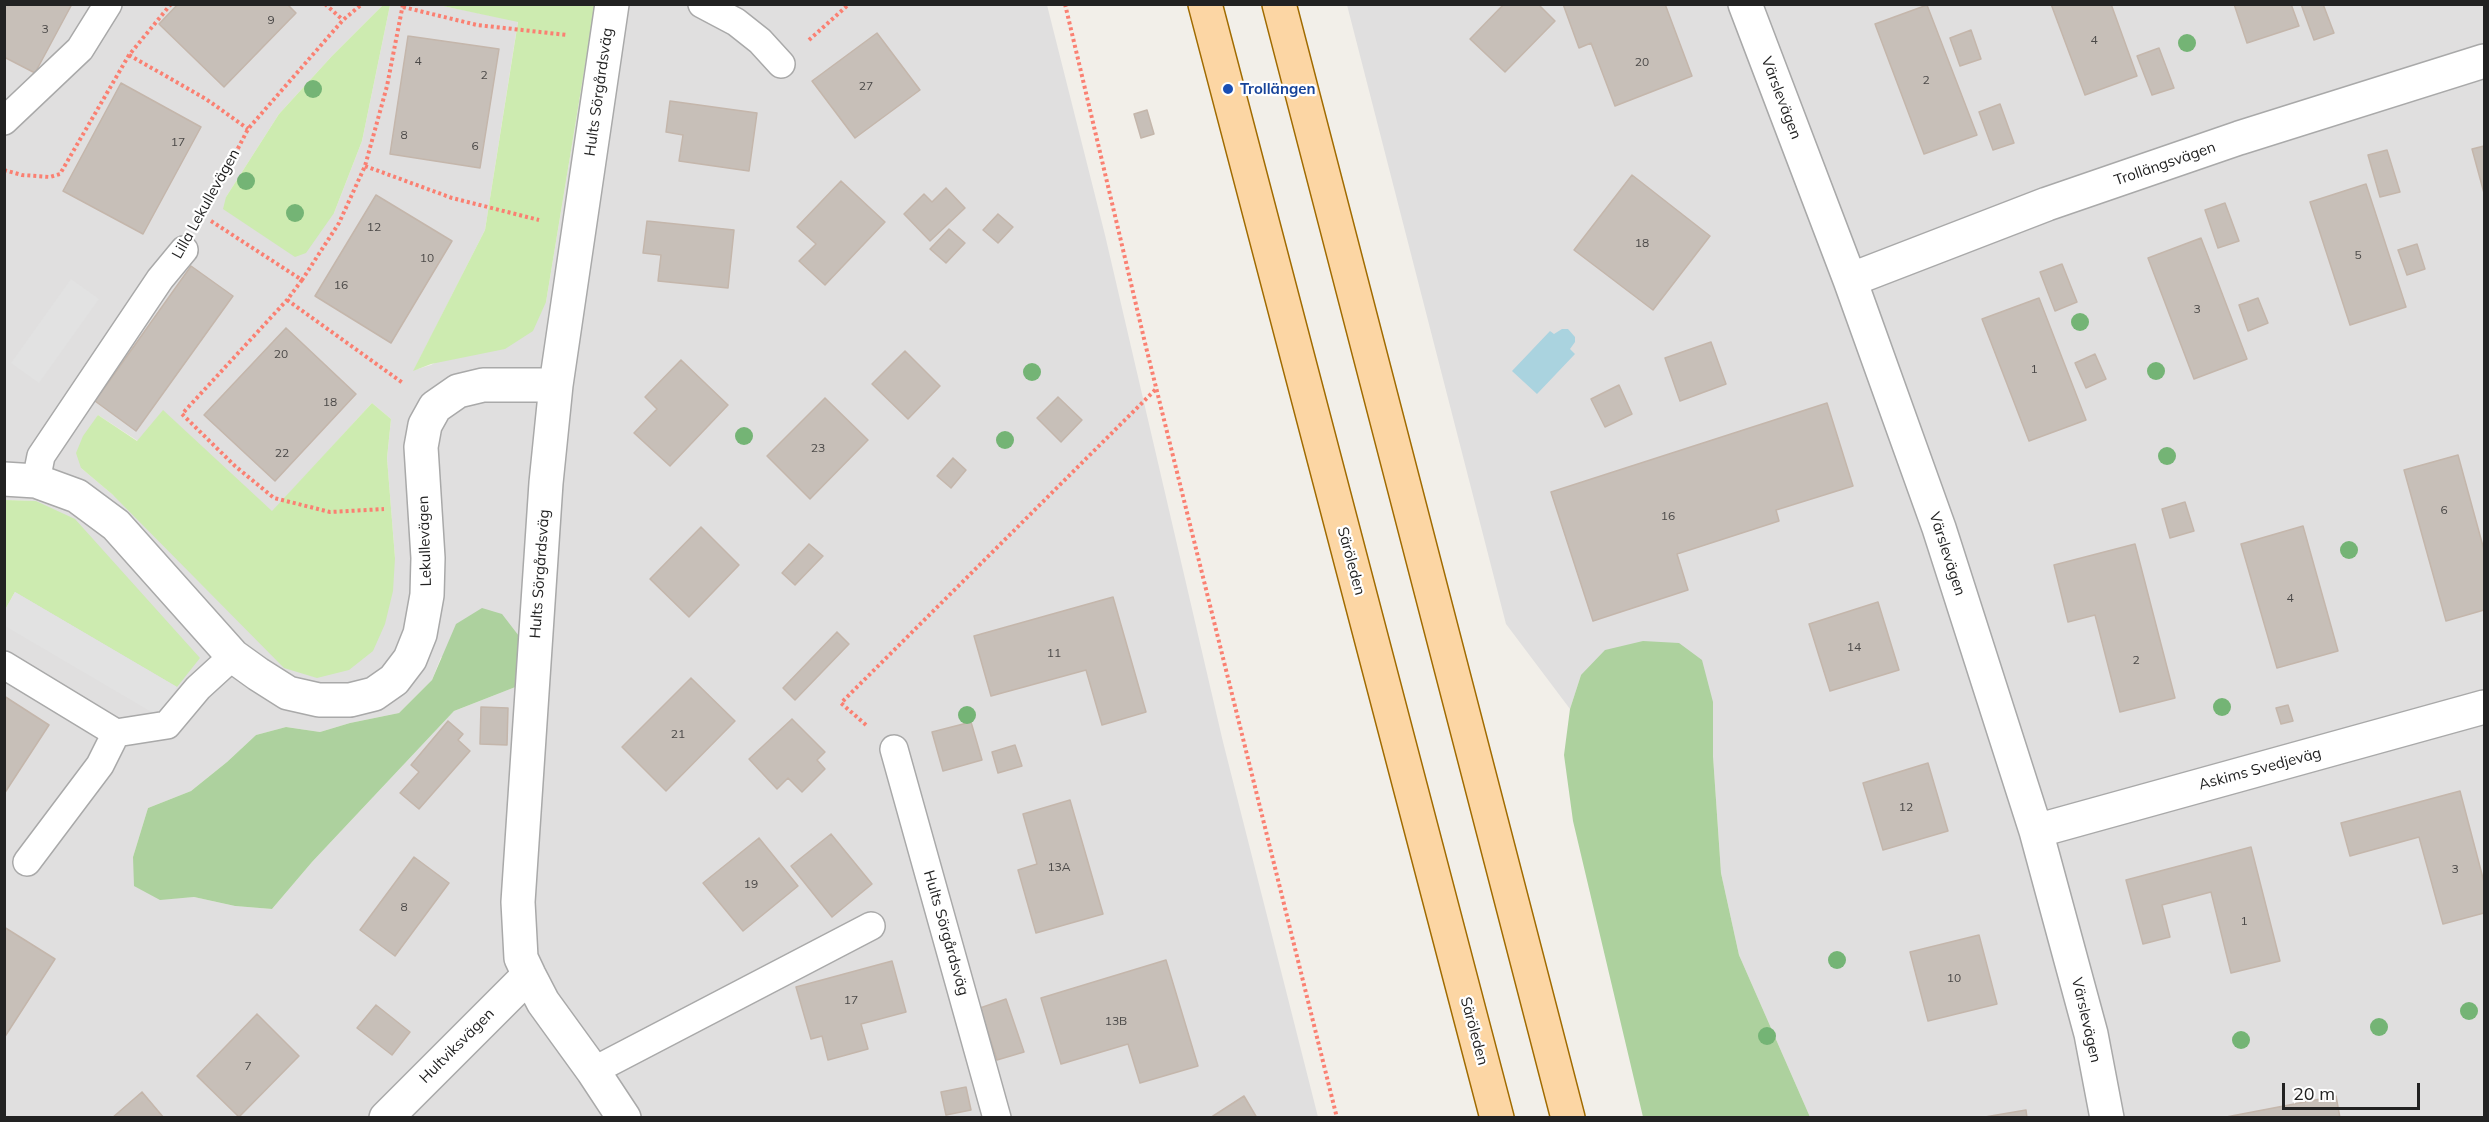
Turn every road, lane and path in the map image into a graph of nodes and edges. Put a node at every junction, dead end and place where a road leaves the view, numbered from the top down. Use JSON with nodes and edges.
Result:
{"nodes":[{"id":1,"x":108,"y":4,"type":"edge"},
{"id":2,"x":171,"y":4,"type":"edge"},
{"id":3,"x":325,"y":4,"type":"edge"},
{"id":4,"x":362,"y":4,"type":"edge"},
{"id":5,"x":612,"y":4,"type":"edge"},
{"id":6,"x":702,"y":4,"type":"edge"},
{"id":7,"x":849,"y":4,"type":"edge"},
{"id":8,"x":1065,"y":4,"type":"edge"},
{"id":9,"x":1205,"y":4,"type":"edge"},
{"id":10,"x":1279,"y":4,"type":"edge"},
{"id":11,"x":1745,"y":4,"type":"edge"},
{"id":12,"x":403,"y":6,"type":"edge"},
{"id":13,"x":343,"y":20,"type":"junction"},
{"id":14,"x":606,"y":39,"type":"junction"},
{"id":15,"x":129,"y":55,"type":"junction"},
{"id":16,"x":2484,"y":61,"type":"edge"},
{"id":17,"x":781,"y":64,"type":"joint"},
{"id":18,"x":4,"y":121,"type":"edge"},
{"id":19,"x":248,"y":129,"type":"junction"},
{"id":20,"x":365,"y":166,"type":"junction"},
{"id":21,"x":4,"y":170,"type":"edge"},
{"id":22,"x":203,"y":216,"type":"junction"},
{"id":23,"x":579,"y":230,"type":"junction"},
{"id":24,"x":184,"y":250,"type":"joint"},
{"id":25,"x":302,"y":280,"type":"junction"},
{"id":26,"x":1850,"y":280,"type":"junction"},
{"id":27,"x":287,"y":300,"type":"junction"},
{"id":28,"x":366,"y":356,"type":"dead end"},
{"id":29,"x":556,"y":385,"type":"junction"},
{"id":30,"x":1156,"y":388,"type":"junction"},
{"id":31,"x":20,"y":480,"type":"edge"},
{"id":32,"x":423,"y":507,"type":"junction"},
{"id":33,"x":233,"y":656,"type":"junction"},
{"id":34,"x":4,"y":665,"type":"edge"},
{"id":35,"x":2484,"y":706,"type":"edge"},
{"id":36,"x":116,"y":733,"type":"junction"},
{"id":37,"x":894,"y":748,"type":"joint"},
{"id":38,"x":2036,"y":831,"type":"junction"},
{"id":39,"x":27,"y":862,"type":"dead end"},
{"id":40,"x":871,"y":926,"type":"dead end"},
{"id":41,"x":529,"y":975,"type":"junction"},
{"id":42,"x":594,"y":1071,"type":"junction"},
{"id":43,"x":386,"y":1118,"type":"edge"},
{"id":44,"x":624,"y":1118,"type":"edge"},
{"id":45,"x":997,"y":1118,"type":"edge"},
{"id":46,"x":1337,"y":1118,"type":"edge"},
{"id":47,"x":1497,"y":1118,"type":"edge"},
{"id":48,"x":1569,"y":1118,"type":"edge"},
{"id":49,"x":2107,"y":1118,"type":"edge"}],
"edges":[{"from":1,"to":18,"type":"lane"},
{"from":2,"to":15,"type":"path"},
{"from":3,"to":13,"type":"path"},
{"from":4,"to":13,"type":"path","name":"Lilla Lekullevägen"},
{"from":5,"to":14,"type":"street","name":"Hults Sörgårdsväg"},
{"from":6,"to":17,"type":"lane"},
{"from":7,"to":17,"type":"path"},
{"from":8,"to":30,"type":"path"},
{"from":9,"to":47,"type":"main road","name":"Säröleden"},
{"from":10,"to":48,"type":"main road"},
{"from":11,"to":26,"type":"street","name":"Värslevägen"},
{"from":12,"to":14,"type":"path"},
{"from":12,"to":20,"type":"path"},
{"from":13,"to":19,"type":"path","name":"Lilla Lekullevägen"},
{"from":14,"to":23,"type":"street","name":"Hults Sörgårdsväg"},
{"from":15,"to":19,"type":"path"},
{"from":15,"to":21,"type":"path"},
{"from":16,"to":26,"type":"street","name":"Trollängsvägen"},
{"from":19,"to":22,"type":"path","name":"Lilla Lekullevägen"},
{"from":20,"to":23,"type":"path"},
{"from":20,"to":25,"type":"path"},
{"from":22,"to":24,"type":"path","name":"Lilla Lekullevägen"},
{"from":22,"to":25,"type":"path"},
{"from":23,"to":29,"type":"street","name":"Hults Sörgårdsväg"},
{"from":24,"to":31,"type":"lane","name":"Lilla Lekullevägen"},
{"from":25,"to":27,"type":"path"},
{"from":26,"to":38,"type":"street","name":"Värslevägen"},
{"from":27,"to":28,"type":"path"},
{"from":27,"to":32,"type":"path"},
{"from":29,"to":32,"type":"street","name":"Lekullevägen"},
{"from":29,"to":41,"type":"street","name":"Hults Sörgårdsväg"},
{"from":30,"to":37,"type":"path"},
{"from":30,"to":46,"type":"path"},
{"from":31,"to":33,"type":"street","name":"Lekullevägen"},
{"from":32,"to":33,"type":"street","name":"Lekullevägen"},
{"from":33,"to":36,"type":"lane"},
{"from":34,"to":36,"type":"lane"},
{"from":35,"to":38,"type":"street","name":"Askims Svedjeväg"},
{"from":36,"to":39,"type":"lane"},
{"from":37,"to":45,"type":"lane","name":"Hults Sörgårdsväg"},
{"from":38,"to":49,"type":"street","name":"Värslevägen"},
{"from":40,"to":42,"type":"lane"},
{"from":41,"to":42,"type":"street","name":"Hults Sörgårdsväg"},
{"from":41,"to":43,"type":"street","name":"Hultviksvägen"},
{"from":42,"to":44,"type":"street","name":"Hults Sörgårdsväg"}]}
